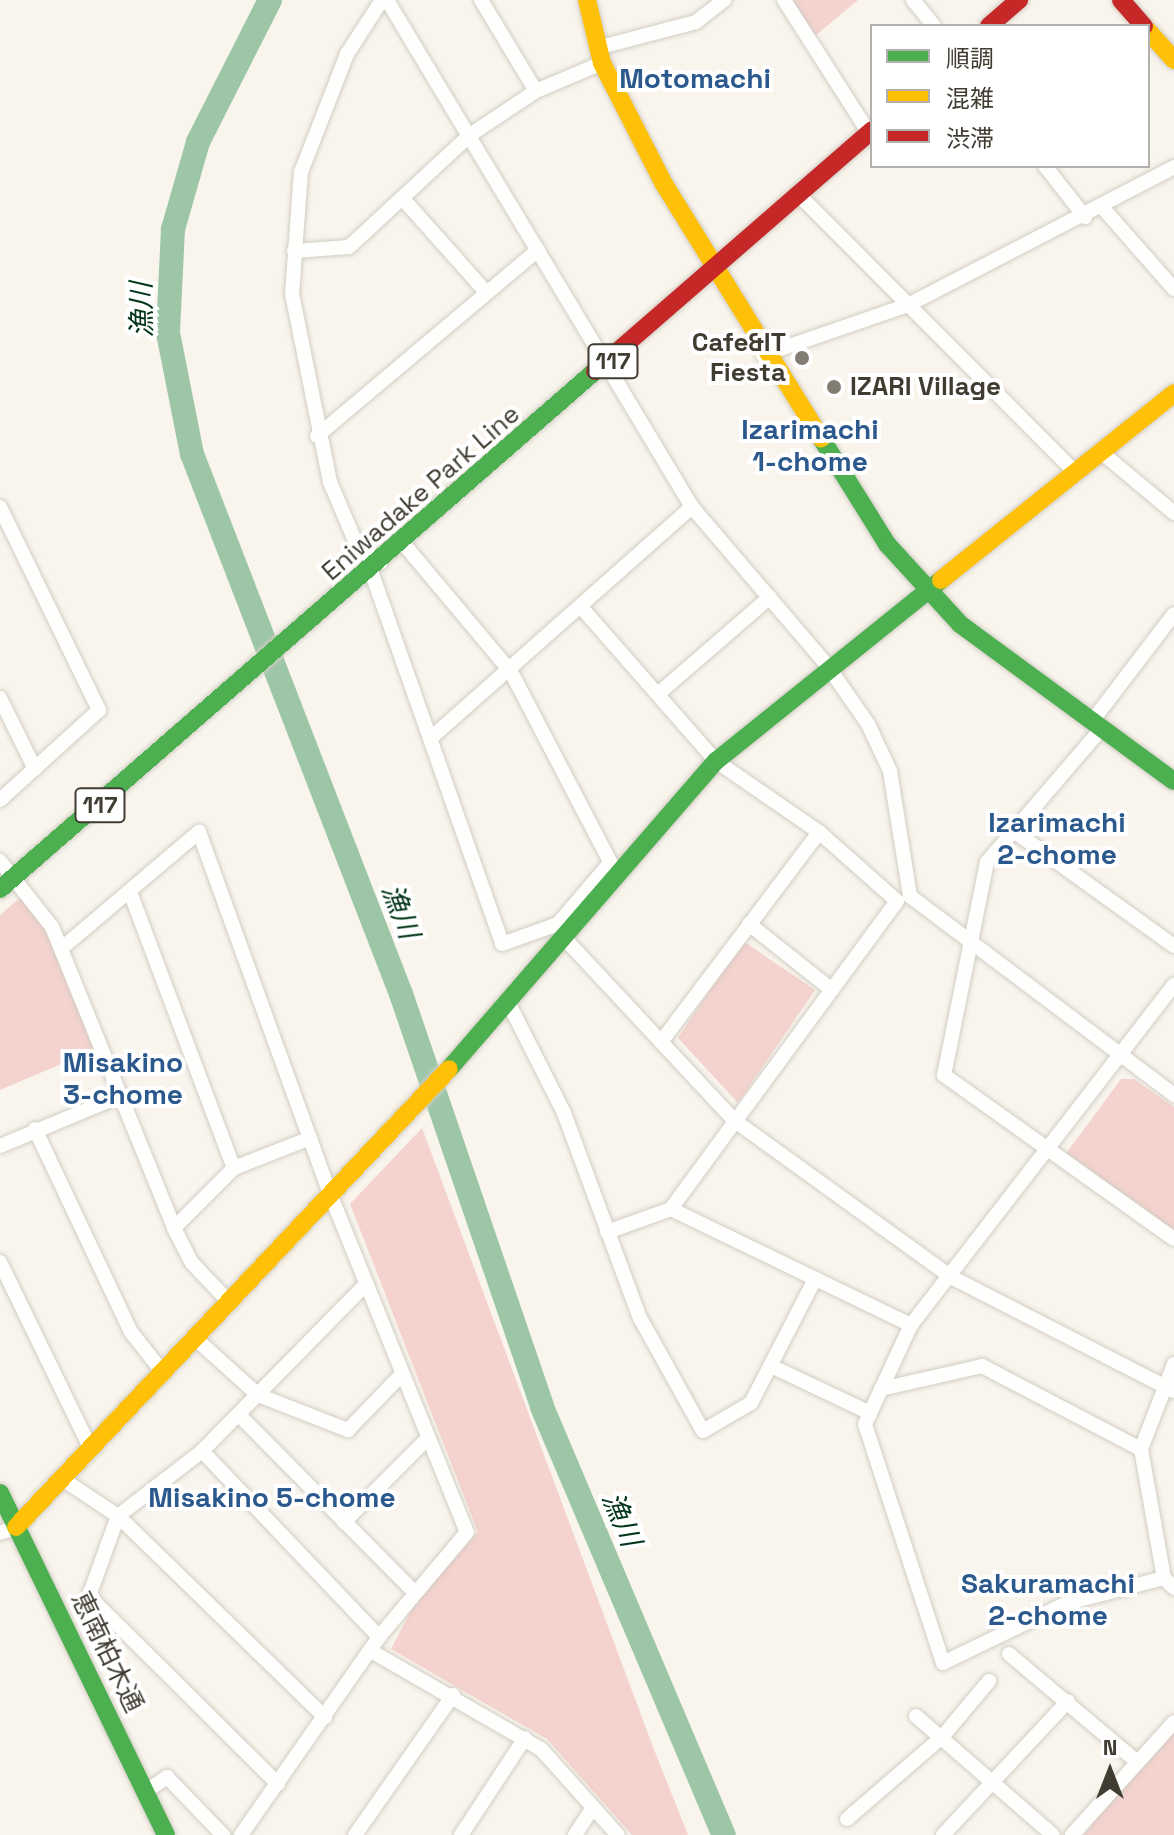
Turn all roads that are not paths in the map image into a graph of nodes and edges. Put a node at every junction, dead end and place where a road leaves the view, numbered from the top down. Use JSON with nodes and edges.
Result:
{"nodes":[{"id":1,"x":384,"y":0,"type":"edge"},
{"id":2,"x":481,"y":0,"type":"edge"},
{"id":3,"x":587,"y":0,"type":"edge"},
{"id":4,"x":724,"y":0,"type":"edge"},
{"id":5,"x":784,"y":0,"type":"edge"},
{"id":6,"x":913,"y":0,"type":"edge"},
{"id":7,"x":1019,"y":0,"type":"edge"},
{"id":8,"x":1121,"y":0,"type":"edge"},
{"id":9,"x":932,"y":24,"type":"edge"},
{"id":10,"x":991,"y":24,"type":"edge"},
{"id":11,"x":1142,"y":24,"type":"edge"},
{"id":12,"x":1150,"y":33,"type":"edge"},
{"id":13,"x":599,"y":55,"type":"junction"},
{"id":14,"x":1174,"y":60,"type":"edge"},
{"id":15,"x":536,"y":91,"type":"junction"},
{"id":16,"x":870,"y":132,"type":"edge"},
{"id":17,"x":470,"y":135,"type":"junction"},
{"id":18,"x":1174,"y":167,"type":"edge"},
{"id":19,"x":1047,"y":168,"type":"edge"},
{"id":20,"x":799,"y":195,"type":"junction"},
{"id":21,"x":404,"y":200,"type":"junction"},
{"id":22,"x":1102,"y":207,"type":"junction"},
{"id":23,"x":1085,"y":217,"type":"junction"},
{"id":24,"x":538,"y":250,"type":"junction"},
{"id":25,"x":294,"y":251,"type":"junction"},
{"id":26,"x":715,"y":269,"type":"junction"},
{"id":27,"x":1174,"y":289,"type":"edge"},
{"id":28,"x":485,"y":291,"type":"junction"},
{"id":29,"x":908,"y":305,"type":"junction"},
{"id":30,"x":763,"y":355,"type":"junction"},
{"id":31,"x":606,"y":368,"type":"junction"},
{"id":32,"x":1174,"y":393,"type":"edge"},
{"id":33,"x":317,"y":436,"type":"junction"},
{"id":34,"x":1101,"y":452,"type":"junction"},
{"id":35,"x":1075,"y":472,"type":"junction"},
{"id":36,"x":0,"y":507,"type":"edge"},
{"id":37,"x":692,"y":507,"type":"junction"},
{"id":38,"x":1174,"y":513,"type":"edge"},
{"id":39,"x":402,"y":542,"type":"junction"},
{"id":40,"x":376,"y":566,"type":"junction"},
{"id":41,"x":925,"y":586,"type":"junction"},
{"id":42,"x":770,"y":597,"type":"junction"},
{"id":43,"x":581,"y":607,"type":"junction"},
{"id":44,"x":1174,"y":614,"type":"edge"},
{"id":45,"x":827,"y":665,"type":"junction"},
{"id":46,"x":511,"y":672,"type":"junction"},
{"id":47,"x":658,"y":694,"type":"junction"},
{"id":48,"x":0,"y":698,"type":"edge"},
{"id":49,"x":1097,"y":724,"type":"junction"},
{"id":50,"x":433,"y":736,"type":"junction"},
{"id":51,"x":716,"y":761,"type":"junction"},
{"id":52,"x":35,"y":769,"type":"junction"},
{"id":53,"x":1174,"y":781,"type":"edge"},
{"id":54,"x":0,"y":800,"type":"edge"},
{"id":55,"x":1014,"y":831,"type":"junction"},
{"id":56,"x":819,"y":832,"type":"junction"},
{"id":57,"x":0,"y":861,"type":"edge"},
{"id":58,"x":615,"y":871,"type":"junction"},
{"id":59,"x":7,"y":884,"type":"edge"},
{"id":60,"x":130,"y":892,"type":"junction"},
{"id":61,"x":749,"y":924,"type":"junction"},
{"id":62,"x":567,"y":941,"type":"junction"},
{"id":63,"x":1174,"y":946,"type":"edge"},
{"id":64,"x":62,"y":948,"type":"junction"},
{"id":65,"x":969,"y":948,"type":"junction"},
{"id":66,"x":1174,"y":985,"type":"edge"},
{"id":67,"x":832,"y":990,"type":"junction"},
{"id":68,"x":509,"y":1004,"type":"junction"},
{"id":69,"x":664,"y":1038,"type":"junction"},
{"id":70,"x":1121,"y":1056,"type":"junction"},
{"id":71,"x":1174,"y":1095,"type":"edge"},
{"id":72,"x":120,"y":1096,"type":"junction"},
{"id":73,"x":735,"y":1121,"type":"junction"},
{"id":74,"x":35,"y":1129,"type":"junction"},
{"id":75,"x":310,"y":1138,"type":"junction"},
{"id":76,"x":0,"y":1146,"type":"edge"},
{"id":77,"x":1051,"y":1152,"type":"junction"},
{"id":78,"x":234,"y":1168,"type":"junction"},
{"id":79,"x":331,"y":1196,"type":"junction"},
{"id":80,"x":671,"y":1209,"type":"junction"},
{"id":81,"x":174,"y":1228,"type":"junction"},
{"id":82,"x":607,"y":1232,"type":"junction"},
{"id":83,"x":1174,"y":1239,"type":"edge"},
{"id":84,"x":0,"y":1262,"type":"edge"},
{"id":85,"x":953,"y":1278,"type":"junction"},
{"id":86,"x":815,"y":1279,"type":"junction"},
{"id":87,"x":366,"y":1284,"type":"junction"},
{"id":88,"x":229,"y":1302,"type":"junction"},
{"id":89,"x":911,"y":1325,"type":"junction"},
{"id":90,"x":196,"y":1339,"type":"junction"},
{"id":91,"x":1174,"y":1364,"type":"edge"},
{"id":92,"x":771,"y":1366,"type":"junction"},
{"id":93,"x":164,"y":1374,"type":"junction"},
{"id":94,"x":402,"y":1374,"type":"junction"},
{"id":95,"x":1162,"y":1381,"type":"junction"},
{"id":96,"x":881,"y":1389,"type":"junction"},
{"id":97,"x":1174,"y":1391,"type":"edge"},
{"id":98,"x":258,"y":1395,"type":"junction"},
{"id":99,"x":870,"y":1413,"type":"junction"},
{"id":100,"x":240,"y":1416,"type":"junction"},
{"id":101,"x":428,"y":1438,"type":"junction"},
{"id":102,"x":91,"y":1449,"type":"junction"},
{"id":103,"x":1141,"y":1449,"type":"junction"},
{"id":104,"x":202,"y":1451,"type":"junction"},
{"id":105,"x":64,"y":1480,"type":"junction"},
{"id":106,"x":0,"y":1493,"type":"edge"},
{"id":107,"x":118,"y":1516,"type":"junction"},
{"id":108,"x":344,"y":1522,"type":"junction"},
{"id":109,"x":8,"y":1530,"type":"edge"},
{"id":110,"x":1169,"y":1583,"type":"edge"},
{"id":111,"x":413,"y":1591,"type":"junction"},
{"id":112,"x":379,"y":1637,"type":"junction"},
{"id":113,"x":371,"y":1651,"type":"junction"},
{"id":114,"x":1009,"y":1654,"type":"dead end"},
{"id":115,"x":989,"y":1681,"type":"dead end"},
{"id":116,"x":453,"y":1695,"type":"junction"},
{"id":117,"x":1068,"y":1701,"type":"junction"},
{"id":118,"x":916,"y":1716,"type":"dead end"},
{"id":119,"x":325,"y":1717,"type":"junction"},
{"id":120,"x":1174,"y":1722,"type":"edge"},
{"id":121,"x":943,"y":1736,"type":"junction"},
{"id":122,"x":525,"y":1738,"type":"junction"},
{"id":123,"x":1136,"y":1761,"type":"junction"},
{"id":124,"x":278,"y":1784,"type":"junction"},
{"id":125,"x":996,"y":1784,"type":"junction"},
{"id":126,"x":145,"y":1792,"type":"junction"},
{"id":127,"x":593,"y":1807,"type":"junction"},
{"id":128,"x":847,"y":1819,"type":"dead end"},
{"id":129,"x":166,"y":1835,"type":"edge"},
{"id":130,"x":223,"y":1835,"type":"edge"},
{"id":131,"x":241,"y":1835,"type":"edge"},
{"id":132,"x":355,"y":1835,"type":"edge"},
{"id":133,"x":461,"y":1835,"type":"edge"},
{"id":134,"x":575,"y":1835,"type":"edge"},
{"id":135,"x":618,"y":1835,"type":"edge"},
{"id":136,"x":943,"y":1835,"type":"edge"},
{"id":137,"x":1053,"y":1835,"type":"edge"},
{"id":138,"x":1072,"y":1835,"type":"edge"}],
"edges":[{"from":1,"to":17,"type":"street"},
{"from":1,"to":25,"type":"street"},
{"from":2,"to":15,"type":"street"},
{"from":3,"to":13,"type":"street"},
{"from":4,"to":13,"type":"street"},
{"from":5,"to":16,"type":"street"},
{"from":6,"to":9,"type":"street"},
{"from":7,"to":10,"type":"street"},
{"from":8,"to":11,"type":"street"},
{"from":12,"to":14,"type":"street"},
{"from":13,"to":15,"type":"street"},
{"from":13,"to":26,"type":"street"},
{"from":15,"to":17,"type":"street"},
{"from":16,"to":20,"type":"street","name":"Eniwadake Park Line","number":"117"},
{"from":17,"to":21,"type":"street"},
{"from":17,"to":24,"type":"street"},
{"from":18,"to":22,"type":"street"},
{"from":19,"to":23,"type":"street"},
{"from":20,"to":26,"type":"street","name":"Eniwadake Park Line","number":"117"},
{"from":20,"to":29,"type":"street"},
{"from":21,"to":25,"type":"street"},
{"from":21,"to":28,"type":"street"},
{"from":22,"to":23,"type":"street"},
{"from":22,"to":27,"type":"street"},
{"from":23,"to":29,"type":"street"},
{"from":24,"to":28,"type":"street"},
{"from":24,"to":31,"type":"street"},
{"from":25,"to":33,"type":"street"},
{"from":26,"to":30,"type":"street"},
{"from":26,"to":31,"type":"street","name":"Eniwadake Park Line","number":"117"},
{"from":28,"to":33,"type":"street"},
{"from":29,"to":30,"type":"street"},
{"from":29,"to":35,"type":"street"},
{"from":30,"to":41,"type":"street"},
{"from":31,"to":37,"type":"street"},
{"from":31,"to":39,"type":"street","name":"Eniwadake Park Line","number":"117"},
{"from":32,"to":34,"type":"street"},
{"from":33,"to":40,"type":"street"},
{"from":34,"to":35,"type":"street"},
{"from":34,"to":38,"type":"street"},
{"from":35,"to":41,"type":"street"},
{"from":36,"to":52,"type":"street"},
{"from":37,"to":42,"type":"street"},
{"from":37,"to":43,"type":"street"},
{"from":39,"to":40,"type":"street","name":"Eniwadake Park Line","number":"117"},
{"from":39,"to":46,"type":"street"},
{"from":40,"to":50,"type":"street"},
{"from":40,"to":59,"type":"street","name":"Eniwadake Park Line","number":"117"},
{"from":41,"to":45,"type":"street"},
{"from":41,"to":49,"type":"street"},
{"from":42,"to":45,"type":"street"},
{"from":42,"to":47,"type":"street"},
{"from":43,"to":46,"type":"street"},
{"from":43,"to":47,"type":"street"},
{"from":44,"to":49,"type":"street"},
{"from":45,"to":51,"type":"street"},
{"from":45,"to":65,"type":"street"},
{"from":46,"to":50,"type":"street"},
{"from":46,"to":58,"type":"street"},
{"from":47,"to":51,"type":"street"},
{"from":48,"to":52,"type":"street"},
{"from":49,"to":53,"type":"street"},
{"from":49,"to":55,"type":"street"},
{"from":50,"to":58,"type":"street"},
{"from":51,"to":56,"type":"street"},
{"from":51,"to":58,"type":"street"},
{"from":52,"to":54,"type":"street"},
{"from":55,"to":63,"type":"street"},
{"from":55,"to":65,"type":"street"},
{"from":56,"to":61,"type":"street"},
{"from":56,"to":67,"type":"street"},
{"from":57,"to":59,"type":"street"},
{"from":58,"to":62,"type":"street"},
{"from":59,"to":64,"type":"street"},
{"from":60,"to":64,"type":"street"},
{"from":60,"to":75,"type":"street"},
{"from":60,"to":78,"type":"street"},
{"from":61,"to":67,"type":"street"},
{"from":61,"to":69,"type":"street"},
{"from":62,"to":68,"type":"street"},
{"from":62,"to":69,"type":"street"},
{"from":64,"to":72,"type":"street"},
{"from":65,"to":70,"type":"street"},
{"from":65,"to":77,"type":"street"},
{"from":66,"to":70,"type":"street"},
{"from":67,"to":73,"type":"street"},
{"from":68,"to":79,"type":"street"},
{"from":68,"to":82,"type":"street"},
{"from":69,"to":73,"type":"street"},
{"from":70,"to":71,"type":"street"},
{"from":70,"to":77,"type":"street"},
{"from":72,"to":74,"type":"street"},
{"from":72,"to":81,"type":"street"},
{"from":73,"to":80,"type":"street"},
{"from":73,"to":85,"type":"street"},
{"from":74,"to":76,"type":"street"},
{"from":74,"to":93,"type":"street"},
{"from":75,"to":78,"type":"street"},
{"from":75,"to":79,"type":"street"},
{"from":77,"to":83,"type":"street"},
{"from":77,"to":85,"type":"street"},
{"from":78,"to":81,"type":"street"},
{"from":79,"to":87,"type":"street"},
{"from":79,"to":88,"type":"street"},
{"from":80,"to":82,"type":"street"},
{"from":80,"to":86,"type":"street"},
{"from":81,"to":88,"type":"street"},
{"from":82,"to":92,"type":"street"},
{"from":84,"to":102,"type":"street"},
{"from":85,"to":89,"type":"street"},
{"from":85,"to":95,"type":"street"},
{"from":86,"to":89,"type":"street"},
{"from":86,"to":92,"type":"street"},
{"from":87,"to":94,"type":"street"},
{"from":87,"to":98,"type":"street"},
{"from":88,"to":90,"type":"street"},
{"from":89,"to":96,"type":"street"},
{"from":90,"to":93,"type":"street"},
{"from":90,"to":98,"type":"street"},
{"from":91,"to":95,"type":"street"},
{"from":92,"to":99,"type":"street"},
{"from":93,"to":102,"type":"street"},
{"from":94,"to":98,"type":"street"},
{"from":94,"to":101,"type":"street"},
{"from":95,"to":97,"type":"street"},
{"from":95,"to":103,"type":"street"},
{"from":96,"to":99,"type":"street"},
{"from":96,"to":103,"type":"street"},
{"from":98,"to":100,"type":"street"},
{"from":99,"to":110,"type":"street"},
{"from":100,"to":104,"type":"street"},
{"from":100,"to":108,"type":"street"},
{"from":101,"to":108,"type":"street"},
{"from":101,"to":111,"type":"street"},
{"from":102,"to":105,"type":"street"},
{"from":103,"to":110,"type":"street"},
{"from":104,"to":107,"type":"street"},
{"from":104,"to":112,"type":"street"},
{"from":105,"to":107,"type":"street"},
{"from":105,"to":109,"type":"street"},
{"from":106,"to":109,"type":"street","name":"恵南柏木通"},
{"from":107,"to":119,"type":"street"},
{"from":107,"to":124,"type":"street"},
{"from":108,"to":111,"type":"street"},
{"from":109,"to":126,"type":"street","name":"恵南柏木通"},
{"from":111,"to":112,"type":"street"},
{"from":112,"to":113,"type":"street"},
{"from":113,"to":116,"type":"street"},
{"from":113,"to":119,"type":"street"},
{"from":114,"to":117,"type":"street"},
{"from":115,"to":121,"type":"street"},
{"from":116,"to":122,"type":"street"},
{"from":116,"to":132,"type":"street"},
{"from":117,"to":123,"type":"street"},
{"from":117,"to":125,"type":"street"},
{"from":118,"to":121,"type":"street"},
{"from":119,"to":124,"type":"street"},
{"from":120,"to":123,"type":"street"},
{"from":121,"to":125,"type":"street"},
{"from":121,"to":128,"type":"street"},
{"from":122,"to":127,"type":"street"},
{"from":122,"to":133,"type":"street"},
{"from":123,"to":138,"type":"street"},
{"from":124,"to":131,"type":"street"},
{"from":125,"to":136,"type":"street"},
{"from":125,"to":137,"type":"street"},
{"from":126,"to":129,"type":"street","name":"恵南柏木通"},
{"from":126,"to":130,"type":"street"},
{"from":127,"to":134,"type":"street"},
{"from":127,"to":135,"type":"street"}]}
